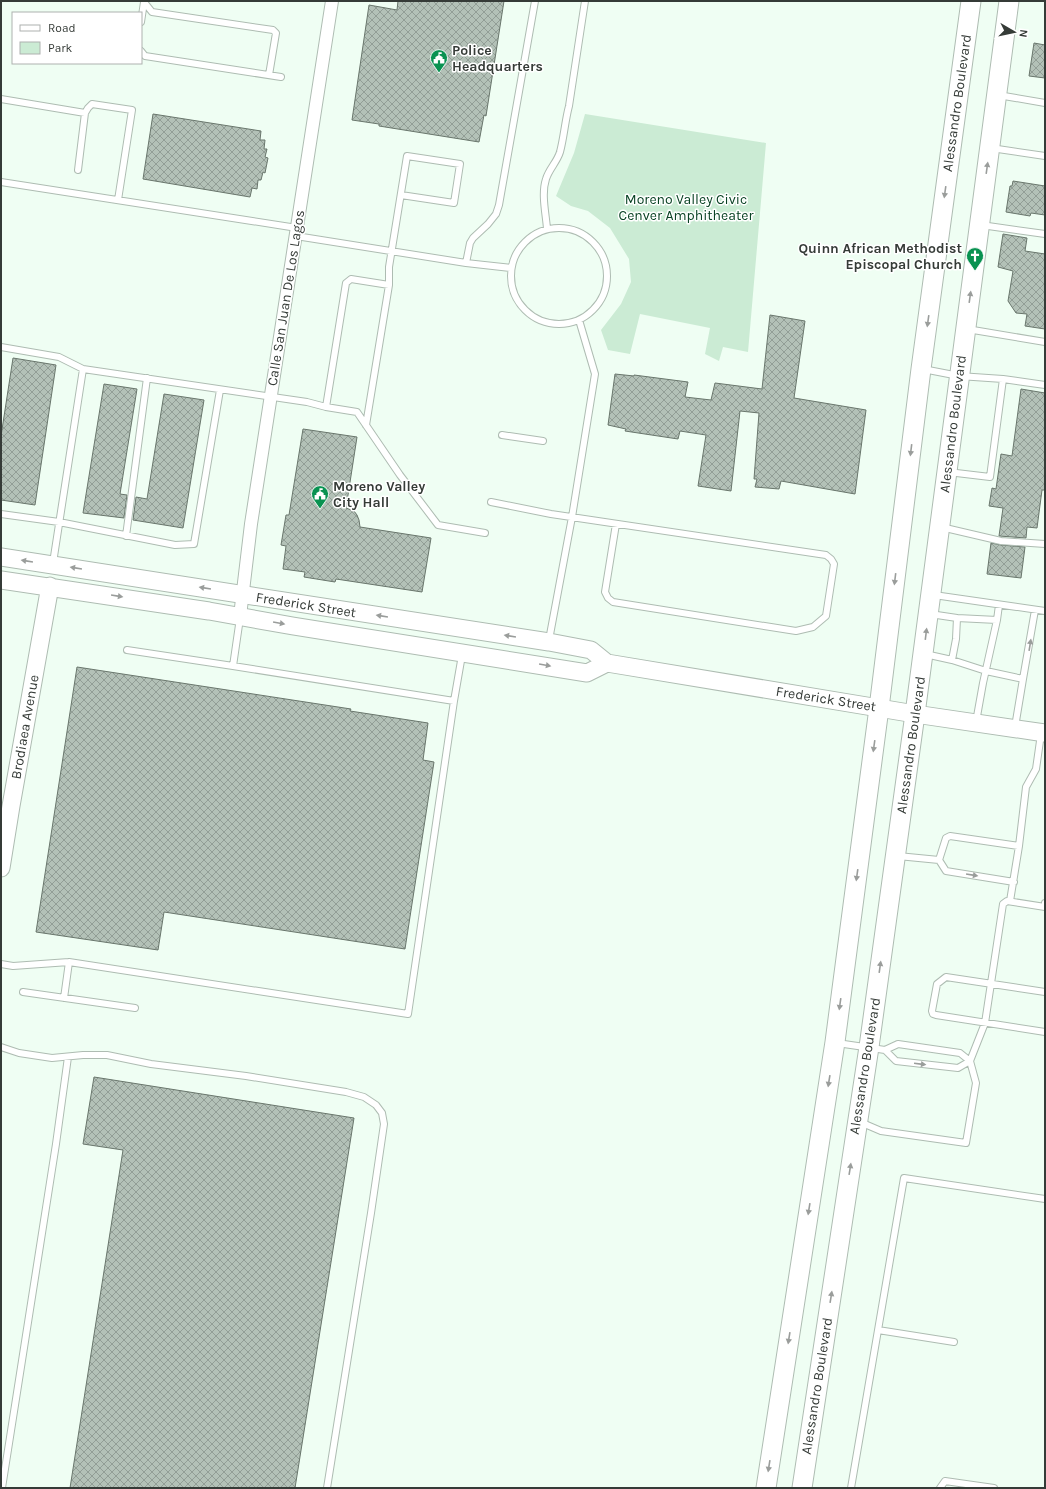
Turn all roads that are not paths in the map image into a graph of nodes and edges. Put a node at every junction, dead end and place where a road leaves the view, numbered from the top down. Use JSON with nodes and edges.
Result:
{"nodes":[{"id":1,"x":332,"y":1,"type":"edge"},
{"id":2,"x":535,"y":1,"type":"edge"},
{"id":3,"x":585,"y":1,"type":"edge"},
{"id":4,"x":971,"y":1,"type":"edge"},
{"id":5,"x":1009,"y":1,"type":"edge"},
{"id":6,"x":142,"y":15,"type":"edge"},
{"id":7,"x":142,"y":52,"type":"edge"},
{"id":8,"x":269,"y":76,"type":"junction"},
{"id":9,"x":281,"y":77,"type":"dead end"},
{"id":10,"x":996,"y":95,"type":"junction"},
{"id":11,"x":1,"y":99,"type":"edge"},
{"id":12,"x":1045,"y":103,"type":"edge"},
{"id":13,"x":85,"y":113,"type":"junction"},
{"id":14,"x":990,"y":148,"type":"junction"},
{"id":15,"x":1045,"y":156,"type":"edge"},
{"id":16,"x":78,"y":170,"type":"dead end"},
{"id":17,"x":1,"y":182,"type":"edge"},
{"id":18,"x":401,"y":195,"type":"junction"},
{"id":19,"x":118,"y":200,"type":"junction"},
{"id":20,"x":979,"y":224,"type":"junction"},
{"id":21,"x":548,"y":229,"type":"junction"},
{"id":22,"x":297,"y":232,"type":"junction"},
{"id":23,"x":1045,"y":234,"type":"edge"},
{"id":24,"x":392,"y":251,"type":"junction"},
{"id":25,"x":466,"y":263,"type":"junction"},
{"id":26,"x":511,"y":268,"type":"junction"},
{"id":27,"x":388,"y":285,"type":"junction"},
{"id":28,"x":579,"y":320,"type":"junction"},
{"id":29,"x":965,"y":329,"type":"junction"},
{"id":30,"x":1045,"y":342,"type":"edge"},
{"id":31,"x":1,"y":348,"type":"edge"},
{"id":32,"x":83,"y":369,"type":"junction"},
{"id":33,"x":921,"y":369,"type":"junction"},
{"id":34,"x":959,"y":376,"type":"junction"},
{"id":35,"x":147,"y":378,"type":"junction"},
{"id":36,"x":1003,"y":379,"type":"junction"},
{"id":37,"x":1045,"y":385,"type":"edge"},
{"id":38,"x":220,"y":390,"type":"junction"},
{"id":39,"x":271,"y":397,"type":"junction"},
{"id":40,"x":326,"y":407,"type":"junction"},
{"id":41,"x":366,"y":425,"type":"junction"},
{"id":42,"x":502,"y":435,"type":"dead end"},
{"id":43,"x":543,"y":441,"type":"dead end"},
{"id":44,"x":947,"y":472,"type":"junction"},
{"id":45,"x":491,"y":502,"type":"dead end"},
{"id":46,"x":1,"y":514,"type":"edge"},
{"id":47,"x":572,"y":518,"type":"junction"},
{"id":48,"x":59,"y":522,"type":"junction"},
{"id":49,"x":616,"y":524,"type":"junction"},
{"id":50,"x":939,"y":527,"type":"junction"},
{"id":51,"x":485,"y":532,"type":"dead end"},
{"id":52,"x":126,"y":536,"type":"junction"},
{"id":53,"x":1045,"y":544,"type":"edge"},
{"id":54,"x":1,"y":557,"type":"edge"},
{"id":55,"x":53,"y":565,"type":"junction"},
{"id":56,"x":1,"y":580,"type":"edge"},
{"id":57,"x":50,"y":586,"type":"junction"},
{"id":58,"x":930,"y":594,"type":"junction"},
{"id":59,"x":243,"y":595,"type":"junction"},
{"id":60,"x":999,"y":605,"type":"junction"},
{"id":61,"x":1035,"y":610,"type":"junction"},
{"id":62,"x":1045,"y":611,"type":"edge"},
{"id":63,"x":928,"y":614,"type":"junction"},
{"id":64,"x":240,"y":616,"type":"junction"},
{"id":65,"x":957,"y":618,"type":"junction"},
{"id":66,"x":997,"y":620,"type":"junction"},
{"id":67,"x":398,"y":642,"type":"junction"},
{"id":68,"x":549,"y":642,"type":"junction"},
{"id":69,"x":127,"y":650,"type":"dead end"},
{"id":70,"x":462,"y":652,"type":"junction"},
{"id":71,"x":923,"y":653,"type":"junction"},
{"id":72,"x":952,"y":660,"type":"junction"},
{"id":73,"x":607,"y":663,"type":"junction"},
{"id":74,"x":233,"y":666,"type":"junction"},
{"id":75,"x":986,"y":671,"type":"junction"},
{"id":76,"x":1023,"y":680,"type":"junction"},
{"id":77,"x":454,"y":701,"type":"junction"},
{"id":78,"x":879,"y":708,"type":"junction"},
{"id":79,"x":915,"y":714,"type":"junction"},
{"id":80,"x":975,"y":723,"type":"junction"},
{"id":81,"x":1015,"y":729,"type":"junction"},
{"id":82,"x":1043,"y":733,"type":"edge"},
{"id":83,"x":1018,"y":846,"type":"junction"},
{"id":84,"x":895,"y":855,"type":"junction"},
{"id":85,"x":939,"y":860,"type":"junction"},
{"id":86,"x":1,"y":868,"type":"edge"},
{"id":87,"x":1014,"y":882,"type":"junction"},
{"id":88,"x":1010,"y":902,"type":"junction"},
{"id":89,"x":1045,"y":903,"type":"edge"},
{"id":90,"x":69,"y":962,"type":"junction"},
{"id":91,"x":1,"y":964,"type":"edge"},
{"id":92,"x":991,"y":984,"type":"junction"},
{"id":93,"x":23,"y":992,"type":"dead end"},
{"id":94,"x":1045,"y":992,"type":"edge"},
{"id":95,"x":64,"y":998,"type":"junction"},
{"id":96,"x":135,"y":1008,"type":"dead end"},
{"id":97,"x":985,"y":1023,"type":"junction"},
{"id":98,"x":1045,"y":1032,"type":"edge"},
{"id":99,"x":834,"y":1042,"type":"junction"},
{"id":100,"x":1,"y":1047,"type":"edge"},
{"id":101,"x":877,"y":1049,"type":"junction"},
{"id":102,"x":68,"y":1056,"type":"junction"},
{"id":103,"x":970,"y":1061,"type":"junction"},
{"id":104,"x":857,"y":1121,"type":"junction"},
{"id":105,"x":1045,"y":1199,"type":"edge"},
{"id":106,"x":878,"y":1330,"type":"junction"},
{"id":107,"x":954,"y":1342,"type":"dead end"},
{"id":108,"x":2,"y":1488,"type":"edge"},
{"id":109,"x":326,"y":1488,"type":"edge"},
{"id":110,"x":766,"y":1488,"type":"edge"},
{"id":111,"x":802,"y":1488,"type":"edge"},
{"id":112,"x":851,"y":1488,"type":"edge"},
{"id":113,"x":940,"y":1488,"type":"edge"},
{"id":114,"x":994,"y":1488,"type":"edge"}],
"edges":[{"from":1,"to":22,"type":"street","name":"Calle San Juan De Los Lagos"},
{"from":2,"to":25,"type":"lane"},
{"from":3,"to":21,"type":"lane"},
{"from":4,"to":33,"type":"main road","name":"Alessandro Boulevard","one_way":true},
{"from":5,"to":10,"type":"main road","name":"Alessandro Boulevard"},
{"from":6,"to":8,"type":"lane"},
{"from":7,"to":8,"type":"lane"},
{"from":8,"to":9,"type":"lane"},
{"from":10,"to":12,"type":"lane"},
{"from":10,"to":14,"type":"main road","name":"Alessandro Boulevard"},
{"from":11,"to":13,"type":"lane"},
{"from":13,"to":16,"type":"lane"},
{"from":13,"to":19,"type":"lane"},
{"from":14,"to":15,"type":"lane"},
{"from":20,"to":14,"type":"main road","name":"Alessandro Boulevard","one_way":true},
{"from":17,"to":19,"type":"lane"},
{"from":18,"to":18,"type":"lane"},
{"from":18,"to":24,"type":"lane"},
{"from":19,"to":22,"type":"lane"},
{"from":20,"to":23,"type":"lane"},
{"from":29,"to":20,"type":"main road","name":"Alessandro Boulevard","one_way":true},
{"from":21,"to":26,"type":"lane"},
{"from":21,"to":28,"type":"lane"},
{"from":22,"to":24,"type":"lane"},
{"from":22,"to":39,"type":"street","name":"Calle San Juan De Los Lagos"},
{"from":24,"to":25,"type":"lane"},
{"from":24,"to":27,"type":"lane"},
{"from":25,"to":26,"type":"lane"},
{"from":26,"to":28,"type":"lane"},
{"from":27,"to":40,"type":"lane"},
{"from":27,"to":41,"type":"lane"},
{"from":28,"to":47,"type":"lane"},
{"from":29,"to":30,"type":"lane"},
{"from":29,"to":34,"type":"main road","name":"Alessandro Boulevard"},
{"from":31,"to":32,"type":"lane"},
{"from":32,"to":35,"type":"lane"},
{"from":32,"to":48,"type":"lane"},
{"from":33,"to":34,"type":"lane"},
{"from":33,"to":78,"type":"main road","name":"Alessandro Boulevard","one_way":true},
{"from":34,"to":36,"type":"lane"},
{"from":34,"to":44,"type":"main road","name":"Alessandro Boulevard"},
{"from":35,"to":38,"type":"lane"},
{"from":35,"to":52,"type":"lane"},
{"from":36,"to":37,"type":"lane"},
{"from":36,"to":44,"type":"lane"},
{"from":38,"to":39,"type":"lane"},
{"from":38,"to":52,"type":"lane"},
{"from":39,"to":40,"type":"lane"},
{"from":39,"to":59,"type":"street","name":"Calle San Juan De Los Lagos"},
{"from":40,"to":41,"type":"lane"},
{"from":41,"to":51,"type":"lane"},
{"from":42,"to":43,"type":"lane"},
{"from":44,"to":50,"type":"main road","name":"Alessandro Boulevard"},
{"from":45,"to":47,"type":"lane"},
{"from":46,"to":48,"type":"lane"},
{"from":47,"to":49,"type":"lane"},
{"from":47,"to":68,"type":"lane"},
{"from":48,"to":52,"type":"lane"},
{"from":48,"to":55,"type":"lane"},
{"from":49,"to":49,"type":"lane"},
{"from":50,"to":53,"type":"lane"},
{"from":50,"to":58,"type":"main road","name":"Alessandro Boulevard"},
{"from":55,"to":54,"type":"main road","name":"Frederick Street","one_way":true},
{"from":59,"to":55,"type":"main road","name":"Frederick Street","one_way":true},
{"from":56,"to":57,"type":"main road","name":"Frederick Street"},
{"from":57,"to":64,"type":"main road","name":"Frederick Street","one_way":true},
{"from":57,"to":86,"type":"main road","name":"Brodiaea Avenue"},
{"from":58,"to":60,"type":"lane"},
{"from":58,"to":63,"type":"main road","name":"Alessandro Boulevard"},
{"from":59,"to":64,"type":"street","name":"Calle San Juan De Los Lagos"},
{"from":68,"to":59,"type":"main road","name":"Frederick Street","one_way":true},
{"from":60,"to":61,"type":"lane"},
{"from":60,"to":66,"type":"lane"},
{"from":61,"to":62,"type":"lane"},
{"from":76,"to":61,"type":"lane","one_way":true},
{"from":63,"to":65,"type":"lane"},
{"from":71,"to":63,"type":"main road","name":"Alessandro Boulevard","one_way":true},
{"from":64,"to":67,"type":"main road","name":"Frederick Street","one_way":true},
{"from":64,"to":74,"type":"lane"},
{"from":65,"to":66,"type":"lane"},
{"from":65,"to":72,"type":"lane"},
{"from":66,"to":75,"type":"lane"},
{"from":67,"to":68,"type":"main road"},
{"from":67,"to":70,"type":"main road","name":"Frederick Street"},
{"from":68,"to":73,"type":"main road","name":"Frederick Street"},
{"from":69,"to":74,"type":"lane"},
{"from":70,"to":73,"type":"main road","name":"Frederick Street","one_way":true},
{"from":70,"to":77,"type":"lane"},
{"from":71,"to":72,"type":"lane"},
{"from":71,"to":79,"type":"main road","name":"Alessandro Boulevard"},
{"from":72,"to":75,"type":"lane"},
{"from":73,"to":78,"type":"main road","name":"Frederick Street"},
{"from":74,"to":77,"type":"lane"},
{"from":75,"to":76,"type":"lane"},
{"from":75,"to":80,"type":"lane"},
{"from":76,"to":81,"type":"lane"},
{"from":77,"to":90,"type":"lane"},
{"from":78,"to":79,"type":"main road","name":"Frederick Street"},
{"from":78,"to":99,"type":"main road","name":"Alessandro Boulevard","one_way":true},
{"from":79,"to":80,"type":"main road","name":"Frederick Street"},
{"from":79,"to":84,"type":"main road","name":"Alessandro Boulevard"},
{"from":80,"to":81,"type":"main road","name":"Frederick Street"},
{"from":81,"to":82,"type":"main road","name":"Frederick Street"},
{"from":82,"to":83,"type":"lane"},
{"from":83,"to":85,"type":"lane"},
{"from":83,"to":87,"type":"lane"},
{"from":84,"to":85,"type":"lane"},
{"from":101,"to":84,"type":"main road","name":"Alessandro Boulevard","one_way":true},
{"from":85,"to":87,"type":"lane","one_way":true},
{"from":87,"to":88,"type":"lane"},
{"from":88,"to":89,"type":"lane"},
{"from":88,"to":92,"type":"lane"},
{"from":90,"to":91,"type":"lane"},
{"from":90,"to":95,"type":"lane"},
{"from":92,"to":94,"type":"lane"},
{"from":92,"to":97,"type":"lane"},
{"from":92,"to":97,"type":"lane"},
{"from":93,"to":95,"type":"lane"},
{"from":95,"to":96,"type":"lane"},
{"from":97,"to":98,"type":"lane"},
{"from":97,"to":103,"type":"lane"},
{"from":99,"to":101,"type":"lane"},
{"from":99,"to":110,"type":"main road","name":"Alessandro Boulevard","one_way":true},
{"from":100,"to":102,"type":"lane"},
{"from":101,"to":103,"type":"lane"},
{"from":101,"to":103,"type":"lane","one_way":true},
{"from":101,"to":104,"type":"main road","name":"Alessandro Boulevard"},
{"from":102,"to":108,"type":"lane"},
{"from":102,"to":109,"type":"lane"},
{"from":103,"to":104,"type":"lane"},
{"from":111,"to":104,"type":"main road","name":"Alessandro Boulevard","one_way":true},
{"from":105,"to":106,"type":"lane"},
{"from":106,"to":107,"type":"lane"},
{"from":106,"to":112,"type":"lane"},
{"from":113,"to":114,"type":"lane"}]}
